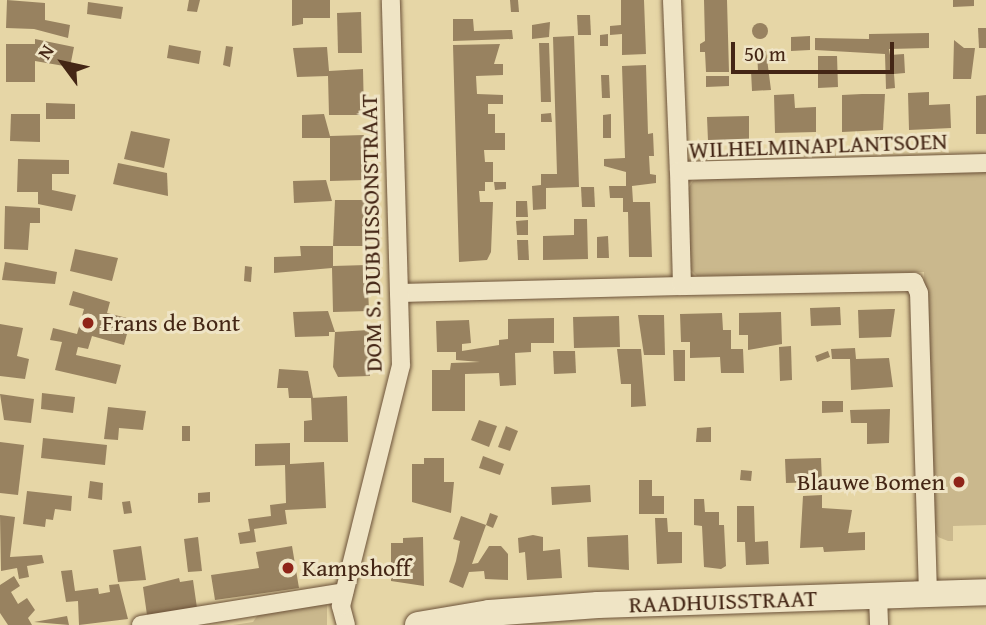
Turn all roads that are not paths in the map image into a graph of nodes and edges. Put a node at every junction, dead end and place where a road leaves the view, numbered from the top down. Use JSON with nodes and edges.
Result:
{"nodes":[{"id":1,"x":391,"y":0,"type":"edge"},
{"id":2,"x":672,"y":0,"type":"edge"},
{"id":3,"x":986,"y":163,"type":"edge"},
{"id":4,"x":678,"y":172,"type":"junction"},
{"id":5,"x":682,"y":286,"type":"junction"},
{"id":6,"x":399,"y":293,"type":"junction"},
{"id":7,"x":344,"y":592,"type":"junction"},
{"id":8,"x":986,"y":592,"type":"edge"},
{"id":9,"x":928,"y":594,"type":"junction"},
{"id":10,"x":878,"y":595,"type":"junction"},
{"id":11,"x":141,"y":625,"type":"edge"},
{"id":12,"x":346,"y":625,"type":"edge"},
{"id":13,"x":418,"y":625,"type":"edge"},
{"id":14,"x":879,"y":625,"type":"edge"}],
"edges":[{"from":1,"to":6,"type":"street","name":"DOM S. DUBUISSONSTRAAT"},
{"from":2,"to":4,"type":"street"},
{"from":3,"to":4,"type":"street","name":"WILHELMINAPLANTSOEN"},
{"from":4,"to":5,"type":"street","name":"WILHELMINAPLANTSOEN"},
{"from":5,"to":6,"type":"street"},
{"from":5,"to":9,"type":"street"},
{"from":6,"to":7,"type":"street","name":"DOM S. DUBUISSONSTRAAT"},
{"from":7,"to":11,"type":"street"},
{"from":7,"to":12,"type":"street","name":"DOM S. DUBUISSONSTRAAT"},
{"from":8,"to":9,"type":"street","name":"RAADHUISSTRAAT"},
{"from":9,"to":10,"type":"street","name":"RAADHUISSTRAAT"},
{"from":10,"to":13,"type":"street","name":"RAADHUISSTRAAT"},
{"from":10,"to":14,"type":"street"}]}
